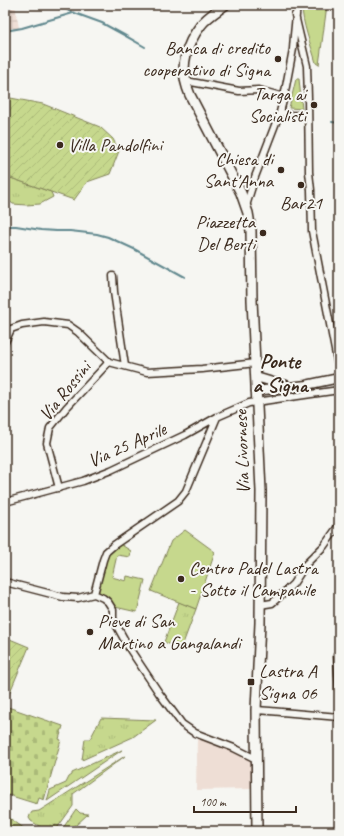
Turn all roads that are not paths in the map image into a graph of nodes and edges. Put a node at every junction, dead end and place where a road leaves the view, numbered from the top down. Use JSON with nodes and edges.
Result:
{"nodes":[{"id":1,"x":225,"y":5,"type":"edge"},
{"id":2,"x":297,"y":5,"type":"edge"},
{"id":3,"x":295,"y":15,"type":"junction"},
{"id":4,"x":186,"y":81,"type":"junction"},
{"id":5,"x":284,"y":96,"type":"junction"},
{"id":6,"x":280,"y":112,"type":"junction"},
{"id":7,"x":308,"y":116,"type":"junction"},
{"id":8,"x":246,"y":207,"type":"junction"},
{"id":9,"x":114,"y":276,"type":"dead end"},
{"id":10,"x":5,"y":342,"type":"edge"},
{"id":11,"x":109,"y":362,"type":"junction"},
{"id":12,"x":256,"y":363,"type":"junction"},
{"id":13,"x":125,"y":366,"type":"junction"},
{"id":14,"x":339,"y":371,"type":"edge"},
{"id":15,"x":256,"y":377,"type":"junction"},
{"id":16,"x":336,"y":379,"type":"edge"},
{"id":17,"x":297,"y":386,"type":"junction"},
{"id":18,"x":339,"y":390,"type":"edge"},
{"id":19,"x":256,"y":391,"type":"junction"},
{"id":20,"x":257,"y":402,"type":"junction"},
{"id":21,"x":217,"y":417,"type":"junction"},
{"id":22,"x":59,"y":488,"type":"junction"},
{"id":23,"x":5,"y":502,"type":"edge"},
{"id":24,"x":339,"y":524,"type":"edge"},
{"id":25,"x":5,"y":582,"type":"edge"},
{"id":26,"x":94,"y":594,"type":"junction"},
{"id":27,"x":260,"y":605,"type":"junction"},
{"id":28,"x":339,"y":654,"type":"edge"},
{"id":29,"x":339,"y":690,"type":"edge"},
{"id":30,"x":256,"y":710,"type":"junction"},
{"id":31,"x":339,"y":717,"type":"edge"},
{"id":32,"x":256,"y":759,"type":"junction"},
{"id":33,"x":257,"y":831,"type":"edge"}],
"edges":[{"from":1,"to":4,"type":"main road","name":"Via Livornese"},
{"from":2,"to":3,"type":"street"},
{"from":3,"to":5,"type":"street"},
{"from":3,"to":7,"type":"street"},
{"from":4,"to":5,"type":"street"},
{"from":4,"to":8,"type":"main road","name":"Via Livornese"},
{"from":5,"to":6,"type":"street"},
{"from":6,"to":7,"type":"street"},
{"from":6,"to":8,"type":"street"},
{"from":7,"to":14,"type":"street"},
{"from":8,"to":12,"type":"main road","name":"Via Livornese"},
{"from":9,"to":13,"type":"street"},
{"from":10,"to":11,"type":"street"},
{"from":11,"to":13,"type":"street"},
{"from":11,"to":22,"type":"street","name":"Via Rossini"},
{"from":12,"to":13,"type":"street"},
{"from":12,"to":15,"type":"main road","name":"Via Livornese"},
{"from":15,"to":17,"type":"main road"},
{"from":15,"to":19,"type":"main road","name":"Via Livornese"},
{"from":16,"to":17,"type":"main road"},
{"from":17,"to":19,"type":"main road"},
{"from":18,"to":20,"type":"street","name":"Via 25 Aprile"},
{"from":19,"to":20,"type":"main road","name":"Via Livornese"},
{"from":20,"to":21,"type":"street","name":"Via 25 Aprile"},
{"from":20,"to":27,"type":"main road","name":"Via Livornese"},
{"from":21,"to":22,"type":"street","name":"Via 25 Aprile"},
{"from":21,"to":26,"type":"street"},
{"from":22,"to":23,"type":"street","name":"Via 25 Aprile"},
{"from":24,"to":27,"type":"street"},
{"from":25,"to":26,"type":"street"},
{"from":26,"to":32,"type":"street"},
{"from":27,"to":30,"type":"main road","name":"Via Livornese"},
{"from":28,"to":29,"type":"street"},
{"from":30,"to":31,"type":"street"},
{"from":30,"to":32,"type":"main road","name":"Via Livornese"},
{"from":32,"to":33,"type":"main road","name":"Via Livornese"}]}
